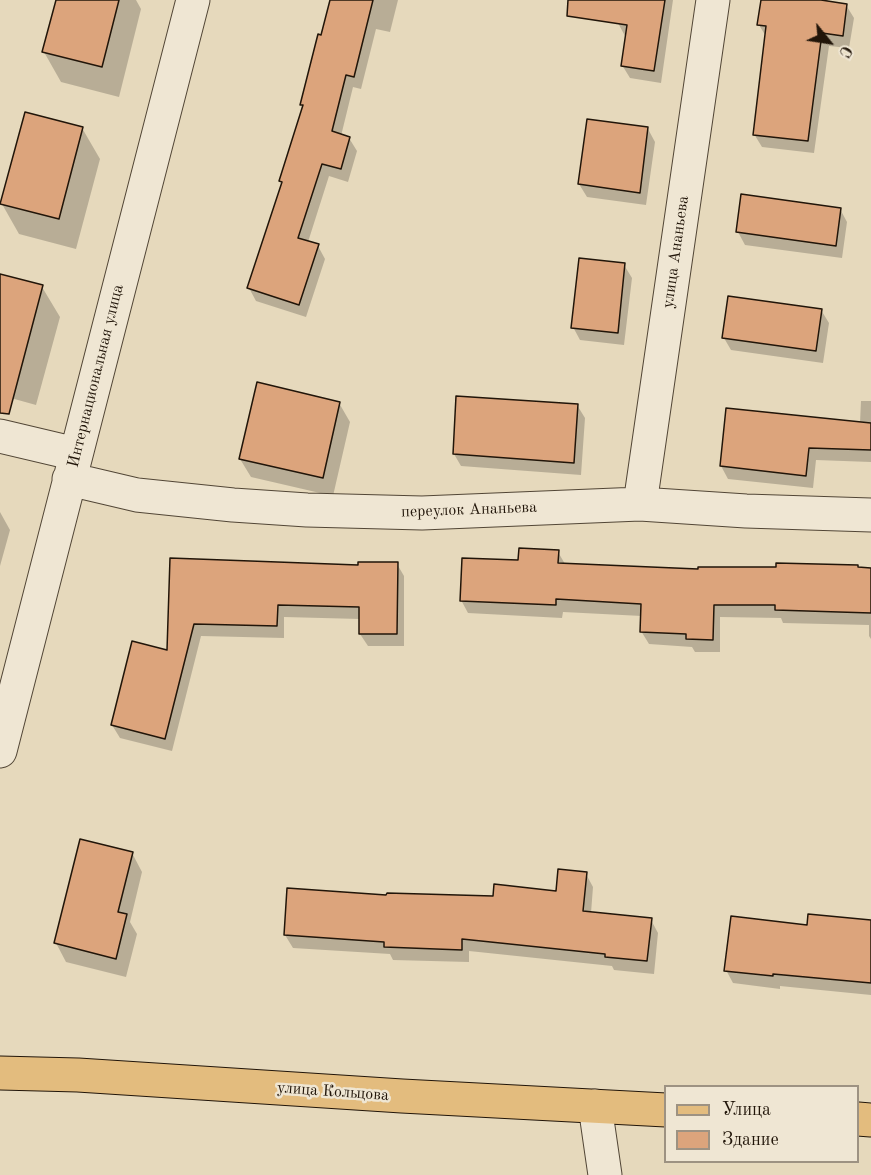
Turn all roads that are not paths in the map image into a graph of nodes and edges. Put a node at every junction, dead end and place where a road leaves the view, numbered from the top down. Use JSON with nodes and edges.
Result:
{"nodes":[{"id":1,"x":193,"y":0,"type":"edge"},
{"id":2,"x":713,"y":0,"type":"edge"},
{"id":3,"x":0,"y":436,"type":"edge"},
{"id":4,"x":73,"y":466,"type":"junction"},
{"id":5,"x":640,"y":504,"type":"junction"},
{"id":6,"x":871,"y":515,"type":"edge"},
{"id":7,"x":0,"y":751,"type":"edge"},
{"id":8,"x":0,"y":1073,"type":"edge"},
{"id":9,"x":595,"y":1106,"type":"junction"},
{"id":10,"x":664,"y":1110,"type":"edge"},
{"id":11,"x":605,"y":1175,"type":"edge"}],
"edges":[{"from":1,"to":4,"type":"street","name":"Интернациональная улица"},
{"from":2,"to":5,"type":"street","name":"улица Ананьева"},
{"from":3,"to":4,"type":"street","name":"переулок Ананьева"},
{"from":4,"to":5,"type":"street","name":"переулок Ананьева"},
{"from":4,"to":7,"type":"street","name":"Интернациональная улица"},
{"from":5,"to":6,"type":"street","name":"переулок Ананьева"},
{"from":8,"to":9,"type":"main road","name":"улица Кольцова"},
{"from":9,"to":10,"type":"main road","name":"улица Кольцова"},
{"from":9,"to":11,"type":"street"}]}
